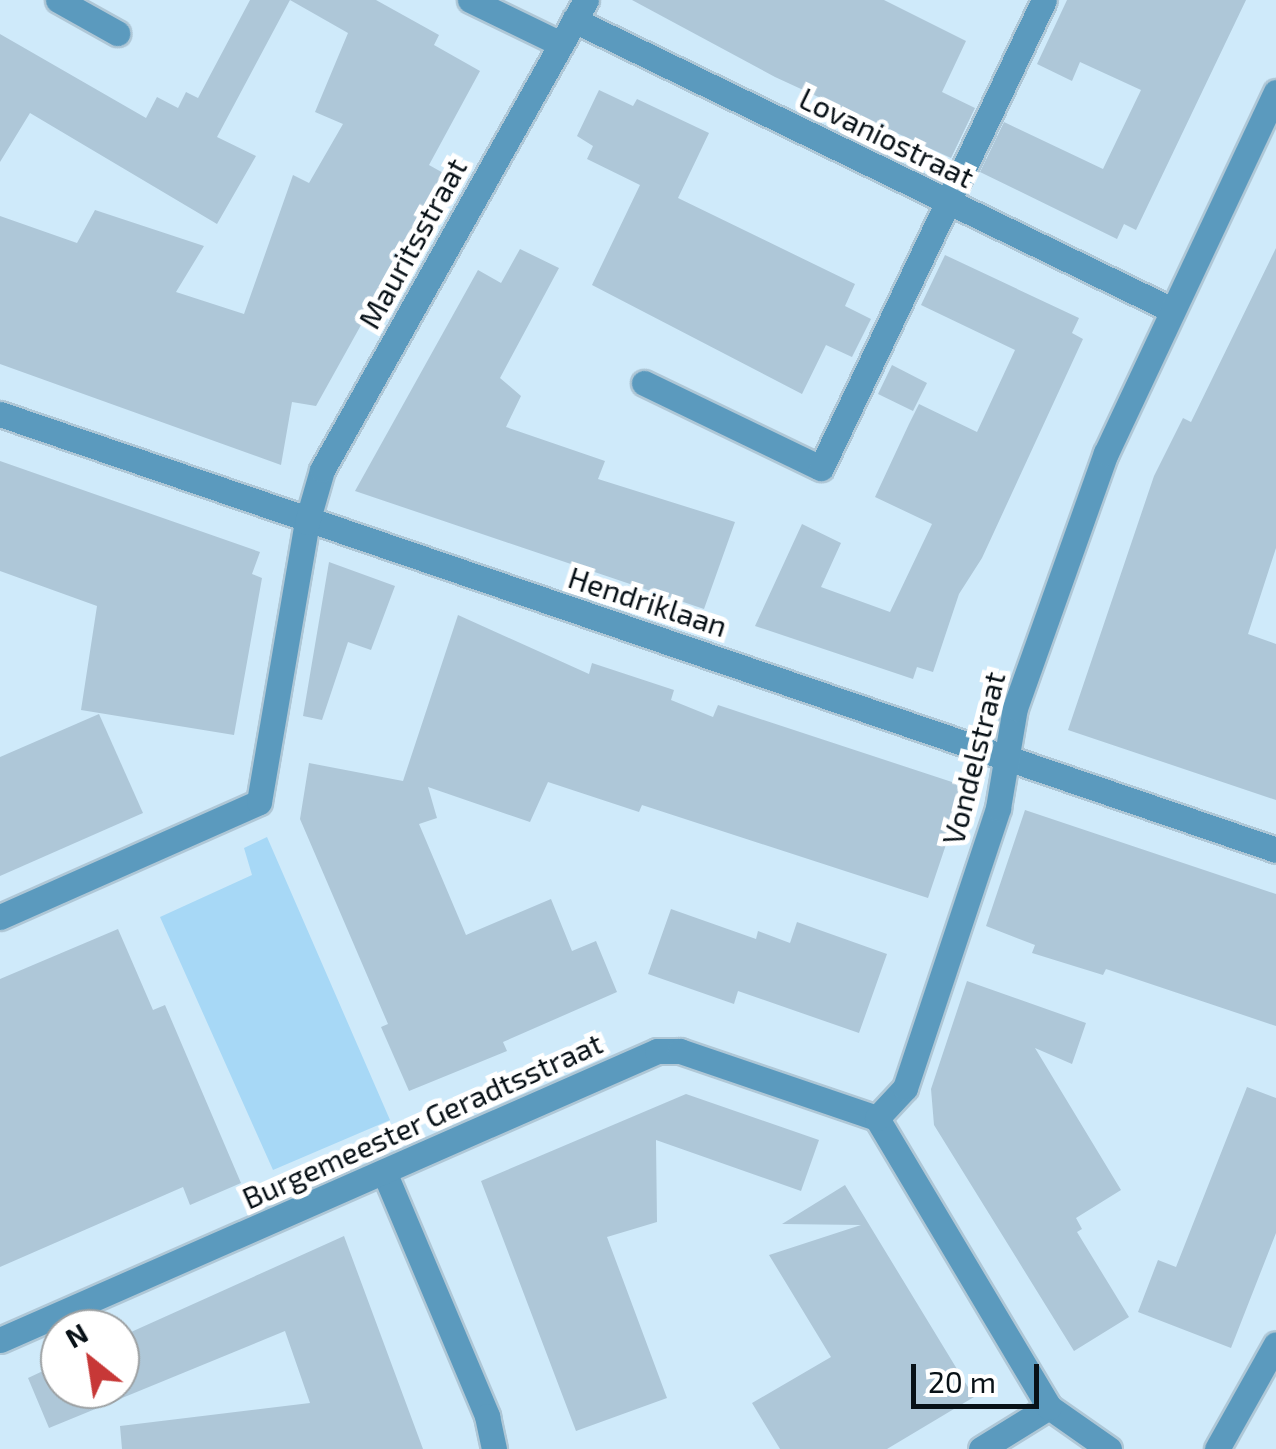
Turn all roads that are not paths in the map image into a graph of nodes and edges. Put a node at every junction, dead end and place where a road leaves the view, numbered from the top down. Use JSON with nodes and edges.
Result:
{"nodes":[{"id":1,"x":58,"y":0,"type":"edge"},
{"id":2,"x":470,"y":0,"type":"edge"},
{"id":3,"x":1038,"y":2,"type":"edge"},
{"id":4,"x":580,"y":10,"type":"edge"},
{"id":5,"x":117,"y":33,"type":"dead end"},
{"id":6,"x":561,"y":44,"type":"junction"},
{"id":7,"x":1276,"y":92,"type":"edge"},
{"id":8,"x":948,"y":204,"type":"junction"},
{"id":9,"x":1172,"y":310,"type":"junction"},
{"id":10,"x":644,"y":383,"type":"dead end"},
{"id":11,"x":0,"y":414,"type":"edge"},
{"id":12,"x":307,"y":522,"type":"junction"},
{"id":13,"x":1010,"y":755,"type":"junction"},
{"id":14,"x":1276,"y":850,"type":"edge"},
{"id":15,"x":0,"y":917,"type":"edge"},
{"id":16,"x":877,"y":1118,"type":"junction"},
{"id":17,"x":385,"y":1174,"type":"junction"},
{"id":18,"x":0,"y":1340,"type":"edge"},
{"id":19,"x":1276,"y":1344,"type":"edge"},
{"id":20,"x":1048,"y":1406,"type":"junction"},
{"id":21,"x":494,"y":1449,"type":"edge"},
{"id":22,"x":981,"y":1449,"type":"edge"},
{"id":23,"x":1109,"y":1449,"type":"edge"},
{"id":24,"x":1217,"y":1449,"type":"edge"}],
"edges":[{"from":1,"to":5,"type":"street"},
{"from":2,"to":6,"type":"street"},
{"from":3,"to":8,"type":"street"},
{"from":4,"to":6,"type":"street","name":"Mauritsstraat"},
{"from":4,"to":8,"type":"street","name":"Lovaniostraat"},
{"from":6,"to":12,"type":"street","name":"Mauritsstraat"},
{"from":7,"to":9,"type":"street","name":"Vondelstraat"},
{"from":8,"to":9,"type":"street","name":"Lovaniostraat"},
{"from":8,"to":10,"type":"street"},
{"from":9,"to":13,"type":"street","name":"Vondelstraat"},
{"from":11,"to":12,"type":"street","name":"Hendriklaan"},
{"from":12,"to":13,"type":"street","name":"Hendriklaan"},
{"from":12,"to":15,"type":"street","name":"Mauritsstraat"},
{"from":13,"to":14,"type":"street","name":"Hendriklaan"},
{"from":13,"to":16,"type":"street","name":"Vondelstraat"},
{"from":16,"to":17,"type":"street","name":"Burgemeester Geradtsstraat"},
{"from":16,"to":20,"type":"street"},
{"from":17,"to":18,"type":"street","name":"Burgemeester Geradtsstraat"},
{"from":17,"to":21,"type":"street"},
{"from":19,"to":24,"type":"street"},
{"from":20,"to":22,"type":"street"},
{"from":20,"to":23,"type":"street"}]}
